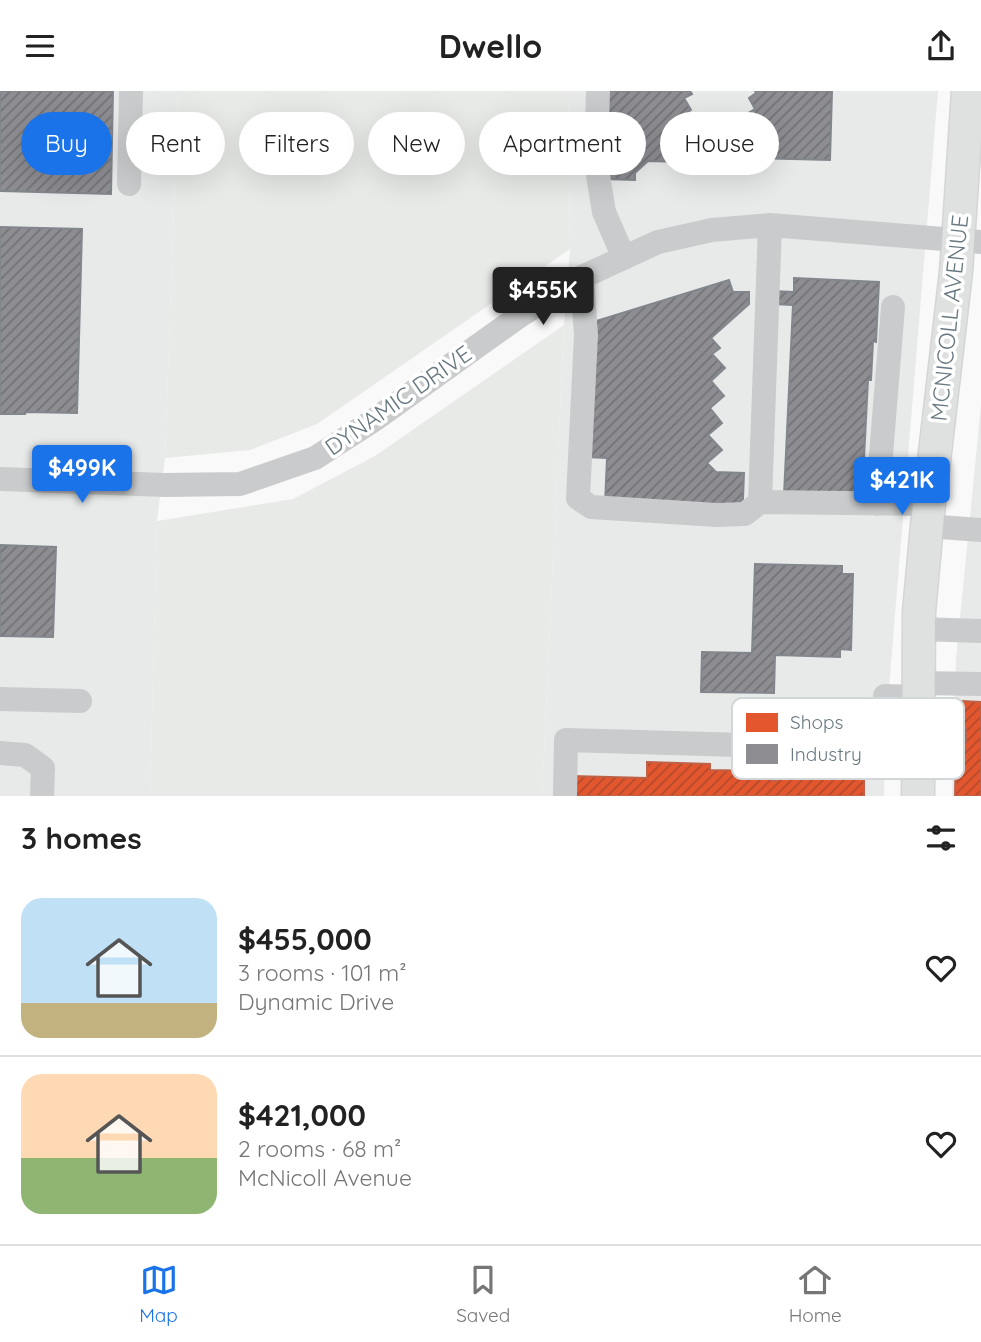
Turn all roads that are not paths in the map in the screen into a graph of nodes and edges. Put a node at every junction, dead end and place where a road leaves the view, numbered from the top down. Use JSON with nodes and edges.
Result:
{"nodes":[{"id":1,"x":131,"y":91,"type":"edge"},
{"id":2,"x":598,"y":91,"type":"edge"},
{"id":3,"x":968,"y":91,"type":"edge"},
{"id":4,"x":129,"y":184,"type":"dead end"},
{"id":5,"x":770,"y":225,"type":"junction"},
{"id":6,"x":969,"y":242,"type":"edge"},
{"id":7,"x":624,"y":258,"type":"junction"},
{"id":8,"x":582,"y":277,"type":"junction"},
{"id":9,"x":893,"y":307,"type":"dead end"},
{"id":10,"x":0,"y":479,"type":"edge"},
{"id":11,"x":760,"y":502,"type":"junction"},
{"id":12,"x":877,"y":504,"type":"junction"},
{"id":13,"x":928,"y":515,"type":"junction"},
{"id":14,"x":981,"y":530,"type":"edge"},
{"id":15,"x":919,"y":629,"type":"junction"},
{"id":16,"x":981,"y":631,"type":"edge"},
{"id":17,"x":981,"y":684,"type":"edge"},
{"id":18,"x":918,"y":690,"type":"junction"},
{"id":19,"x":885,"y":696,"type":"dead end"},
{"id":20,"x":918,"y":698,"type":"edge"},
{"id":21,"x":0,"y":699,"type":"edge"},
{"id":22,"x":80,"y":701,"type":"dead end"},
{"id":23,"x":732,"y":745,"type":"edge"},
{"id":24,"x":0,"y":753,"type":"edge"},
{"id":25,"x":42,"y":796,"type":"edge"},
{"id":26,"x":565,"y":796,"type":"edge"}],
"edges":[{"from":1,"to":4,"type":"street"},
{"from":2,"to":7,"type":"street"},
{"from":3,"to":6,"type":"main road","name":"MCNICOLL AVENUE"},
{"from":5,"to":6,"type":"street","name":"DYNAMIC DRIVE"},
{"from":5,"to":7,"type":"street","name":"DYNAMIC DRIVE"},
{"from":5,"to":11,"type":"street"},
{"from":6,"to":13,"type":"main road","name":"MCNICOLL AVENUE"},
{"from":7,"to":8,"type":"street","name":"DYNAMIC DRIVE"},
{"from":8,"to":10,"type":"street","name":"DYNAMIC DRIVE"},
{"from":8,"to":11,"type":"street"},
{"from":9,"to":12,"type":"street"},
{"from":11,"to":12,"type":"street"},
{"from":12,"to":13,"type":"street"},
{"from":13,"to":14,"type":"street"},
{"from":13,"to":15,"type":"main road","name":"MCNICOLL AVENUE"},
{"from":15,"to":16,"type":"street"},
{"from":15,"to":18,"type":"main road","name":"MCNICOLL AVENUE"},
{"from":17,"to":18,"type":"street"},
{"from":18,"to":19,"type":"street"},
{"from":18,"to":20,"type":"main road","name":"MCNICOLL AVENUE"},
{"from":21,"to":22,"type":"street"},
{"from":23,"to":26,"type":"street"},
{"from":24,"to":25,"type":"street"}]}
